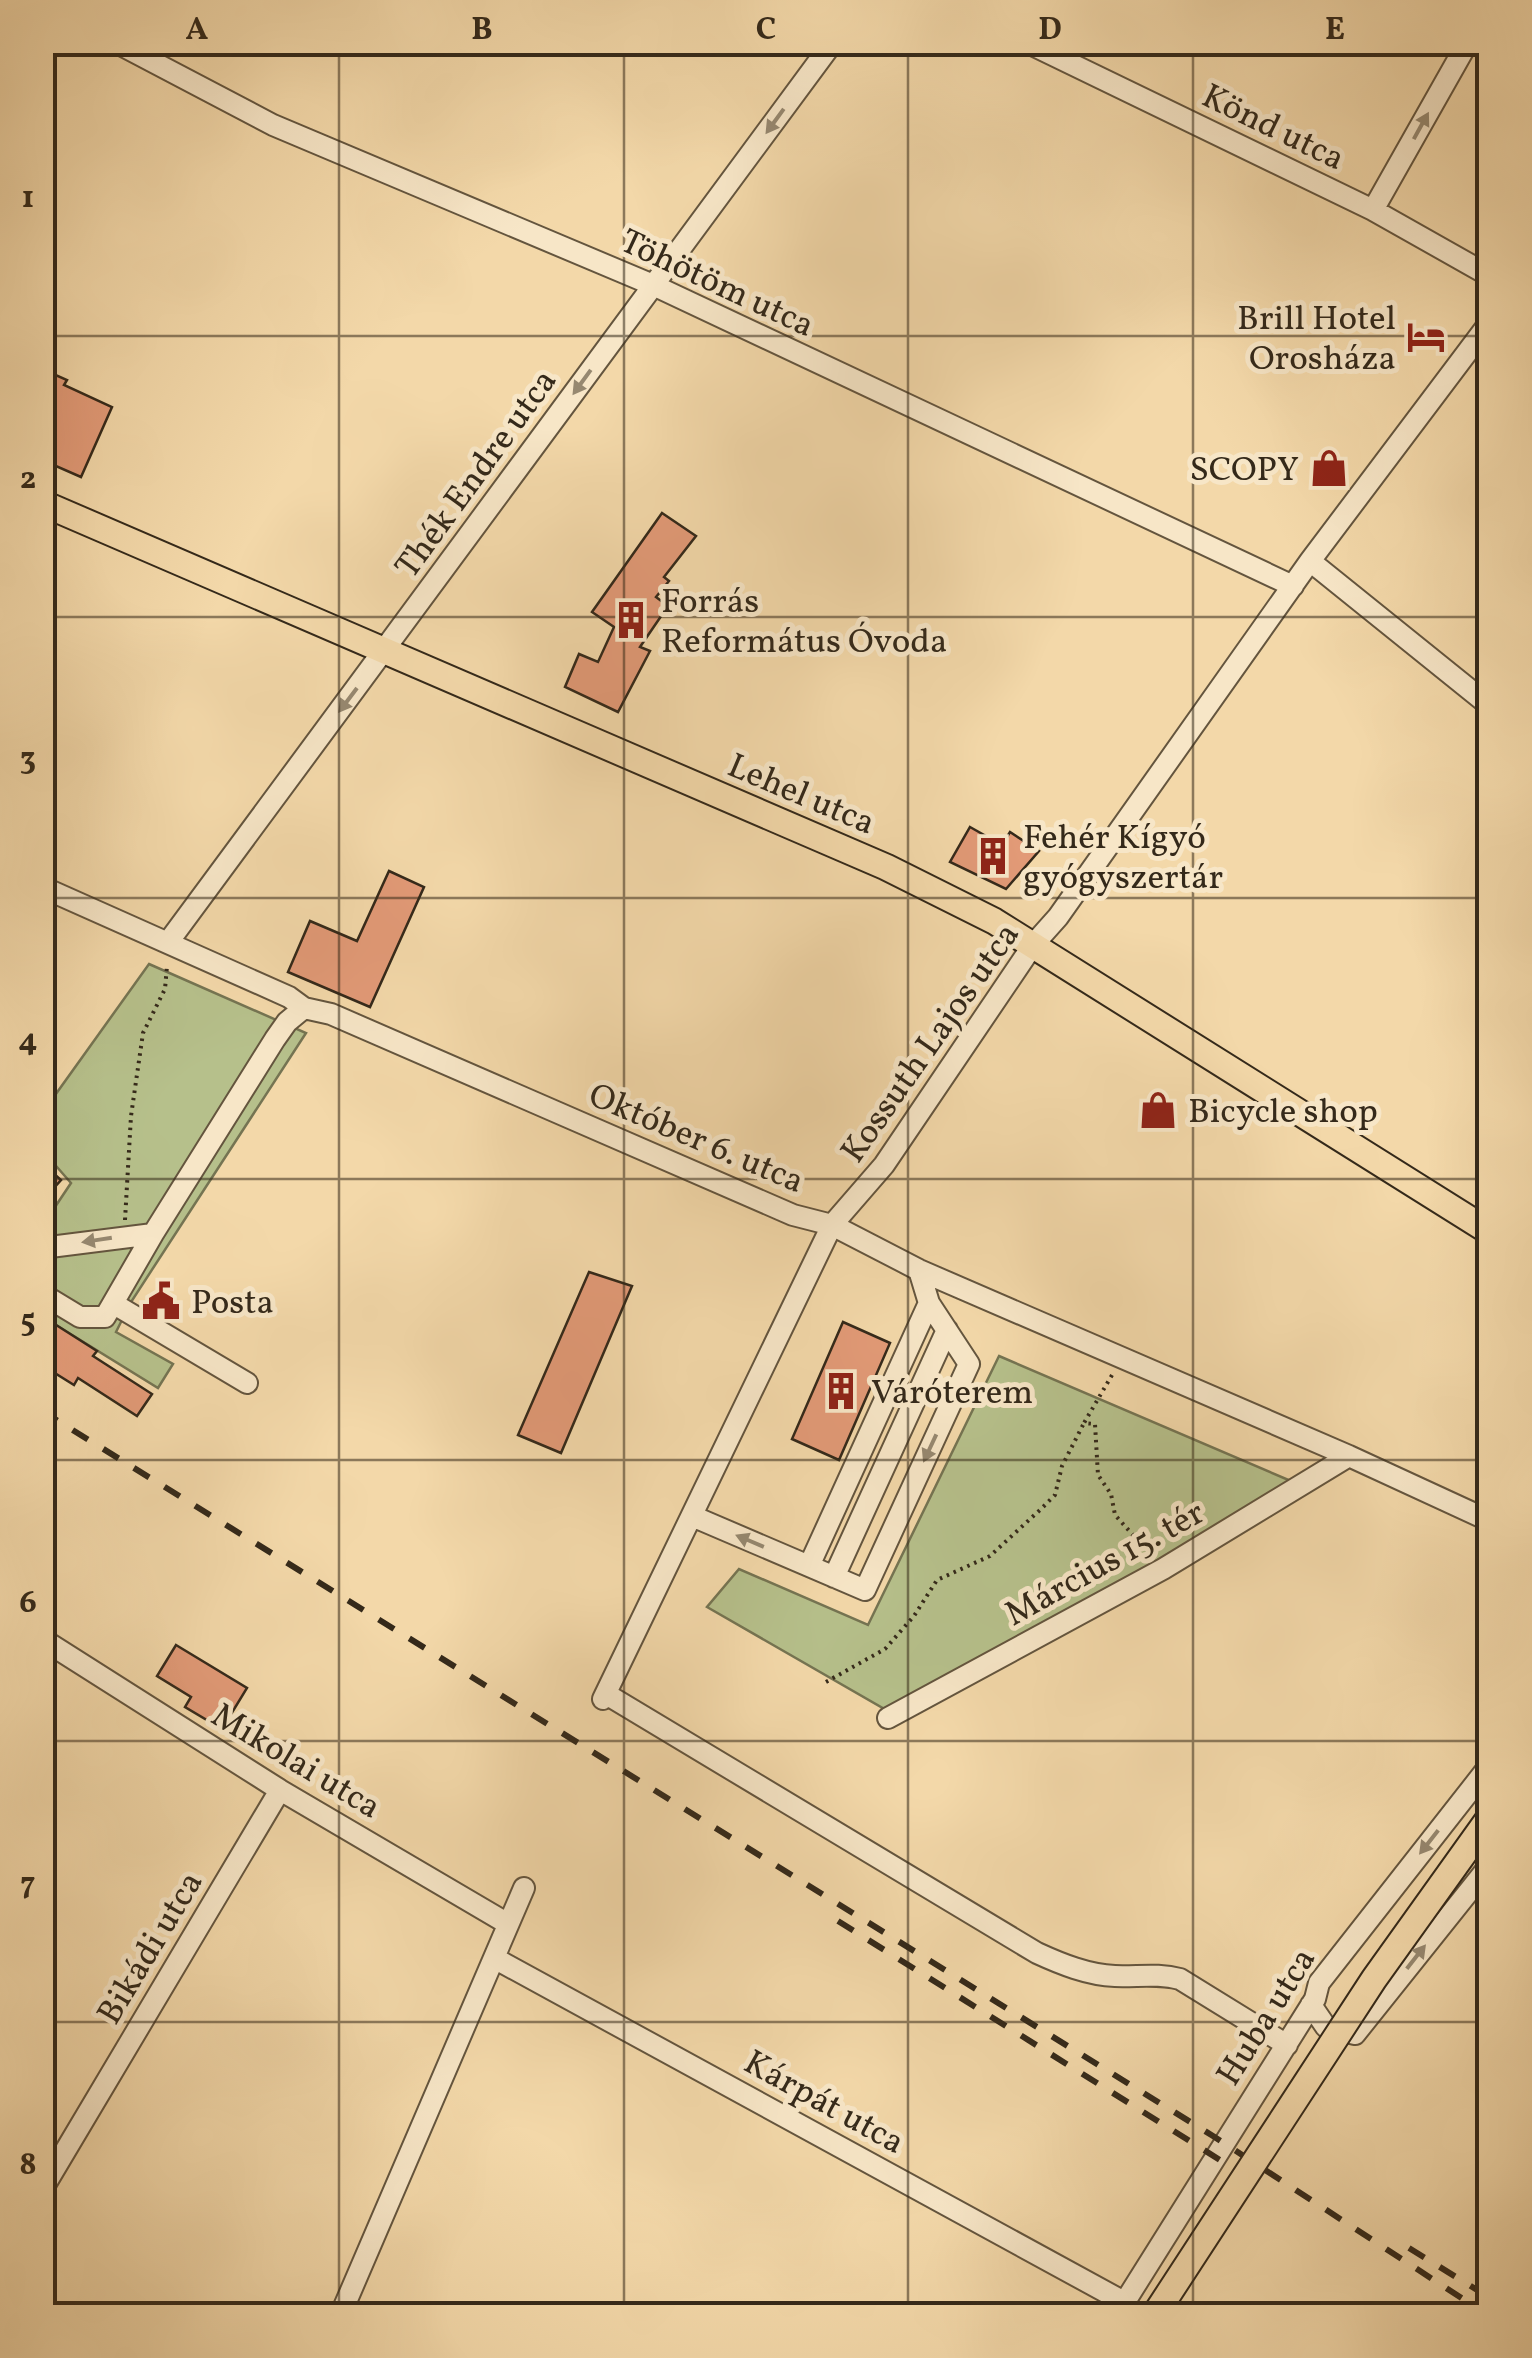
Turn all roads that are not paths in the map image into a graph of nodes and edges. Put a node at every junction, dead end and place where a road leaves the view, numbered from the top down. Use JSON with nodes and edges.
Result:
{"nodes":[{"id":1,"x":115,"y":42,"type":"edge"},
{"id":2,"x":833,"y":42,"type":"edge"},
{"id":3,"x":1026,"y":42,"type":"edge"},
{"id":4,"x":1468,"y":42,"type":"edge"},
{"id":5,"x":1373,"y":210,"type":"junction"},
{"id":6,"x":1490,"y":276,"type":"edge"},
{"id":7,"x":653,"y":285,"type":"junction"},
{"id":8,"x":1490,"y":322,"type":"edge"},
{"id":9,"x":42,"y":503,"type":"edge"},
{"id":10,"x":1310,"y":562,"type":"junction"},
{"id":11,"x":1293,"y":586,"type":"junction"},
{"id":12,"x":383,"y":652,"type":"junction"},
{"id":13,"x":1490,"y":706,"type":"edge"},
{"id":14,"x":42,"y":887,"type":"edge"},
{"id":15,"x":169,"y":941,"type":"junction"},
{"id":16,"x":1033,"y":945,"type":"junction"},
{"id":17,"x":304,"y":1008,"type":"junction"},
{"id":18,"x":832,"y":1225,"type":"junction"},
{"id":19,"x":1490,"y":1232,"type":"edge"},
{"id":20,"x":152,"y":1234,"type":"junction"},
{"id":21,"x":42,"y":1248,"type":"edge"},
{"id":22,"x":919,"y":1270,"type":"junction"},
{"id":23,"x":42,"y":1294,"type":"edge"},
{"id":24,"x":929,"y":1303,"type":"junction"},
{"id":25,"x":109,"y":1311,"type":"junction"},
{"id":26,"x":947,"y":1330,"type":"junction"},
{"id":27,"x":247,"y":1383,"type":"dead end"},
{"id":28,"x":1348,"y":1456,"type":"junction"},
{"id":29,"x":692,"y":1516,"type":"junction"},
{"id":30,"x":1490,"y":1521,"type":"edge"},
{"id":31,"x":808,"y":1566,"type":"junction"},
{"id":32,"x":834,"y":1577,"type":"junction"},
{"id":33,"x":47,"y":1647,"type":"edge"},
{"id":34,"x":888,"y":1718,"type":"dead end"},
{"id":35,"x":1490,"y":1765,"type":"edge"},
{"id":36,"x":280,"y":1790,"type":"junction"},
{"id":37,"x":1490,"y":1817,"type":"edge"},
{"id":38,"x":1490,"y":1865,"type":"edge"},
{"id":39,"x":524,"y":1888,"type":"dead end"},
{"id":40,"x":508,"y":1924,"type":"junction"},
{"id":41,"x":494,"y":1958,"type":"junction"},
{"id":42,"x":1313,"y":2002,"type":"junction"},
{"id":43,"x":1287,"y":2045,"type":"junction"},
{"id":44,"x":42,"y":2190,"type":"edge"},
{"id":45,"x":1120,"y":2309,"type":"edge"},
{"id":46,"x":42,"y":2310,"type":"edge"},
{"id":47,"x":52,"y":2316,"type":"edge"},
{"id":48,"x":340,"y":2316,"type":"edge"},
{"id":49,"x":1154,"y":2316,"type":"edge"}],
"edges":[{"from":1,"to":7,"type":"street","name":"Töhötöm utca"},
{"from":2,"to":7,"type":"street","name":"Thék Endre utca","one_way":true},
{"from":3,"to":5,"type":"street","name":"Könd utca"},
{"from":5,"to":4,"type":"street","one_way":true},
{"from":5,"to":6,"type":"street","name":"Könd utca"},
{"from":7,"to":11,"type":"street","name":"Töhötöm utca"},
{"from":7,"to":12,"type":"street","name":"Thék Endre utca","one_way":true},
{"from":8,"to":10,"type":"street","name":"Kossuth Lajos utca"},
{"from":9,"to":12,"type":"main road","name":"Lehel utca"},
{"from":10,"to":11,"type":"street","name":"Kossuth Lajos utca"},
{"from":10,"to":13,"type":"street"},
{"from":11,"to":16,"type":"street","name":"Kossuth Lajos utca"},
{"from":12,"to":15,"type":"street","name":"Thék Endre utca","one_way":true},
{"from":12,"to":16,"type":"main road","name":"Lehel utca"},
{"from":14,"to":15,"type":"street","name":"Október 6. utca"},
{"from":15,"to":17,"type":"street","name":"Október 6. utca"},
{"from":16,"to":18,"type":"street","name":"Kossuth Lajos utca"},
{"from":16,"to":19,"type":"main road","name":"Lehel utca"},
{"from":17,"to":18,"type":"street","name":"Október 6. utca"},
{"from":17,"to":20,"type":"street"},
{"from":18,"to":22,"type":"street","name":"Október 6. utca"},
{"from":18,"to":29,"type":"street","name":"Kossuth Lajos utca"},
{"from":20,"to":21,"type":"street","one_way":true},
{"from":20,"to":25,"type":"street"},
{"from":22,"to":24,"type":"street"},
{"from":22,"to":28,"type":"street","name":"Október 6. utca"},
{"from":23,"to":25,"type":"street"},
{"from":24,"to":26,"type":"street"},
{"from":24,"to":31,"type":"street"},
{"from":25,"to":27,"type":"street"},
{"from":26,"to":32,"type":"street"},
{"from":26,"to":32,"type":"street","one_way":true},
{"from":28,"to":30,"type":"street","name":"Október 6. utca"},
{"from":28,"to":34,"type":"street","name":"Március 15. tér"},
{"from":31,"to":29,"type":"street","one_way":true},
{"from":29,"to":43,"type":"street","name":"Kossuth Lajos utca"},
{"from":31,"to":32,"type":"street"},
{"from":33,"to":36,"type":"street","name":"Mikolai utca"},
{"from":35,"to":42,"type":"street","name":"Huba utca","one_way":true},
{"from":36,"to":40,"type":"street","name":"Mikolai utca"},
{"from":36,"to":44,"type":"street","name":"Bikádi utca"},
{"from":37,"to":49,"type":"main road","bridge":true},
{"from":42,"to":38,"type":"street","one_way":true},
{"from":39,"to":40,"type":"street"},
{"from":40,"to":41,"type":"street"},
{"from":41,"to":45,"type":"street","name":"Kárpát utca"},
{"from":41,"to":48,"type":"street"},
{"from":42,"to":43,"type":"street","name":"Huba utca"},
{"from":43,"to":45,"type":"street","name":"Huba utca"},
{"from":46,"to":47,"type":"street"}]}
